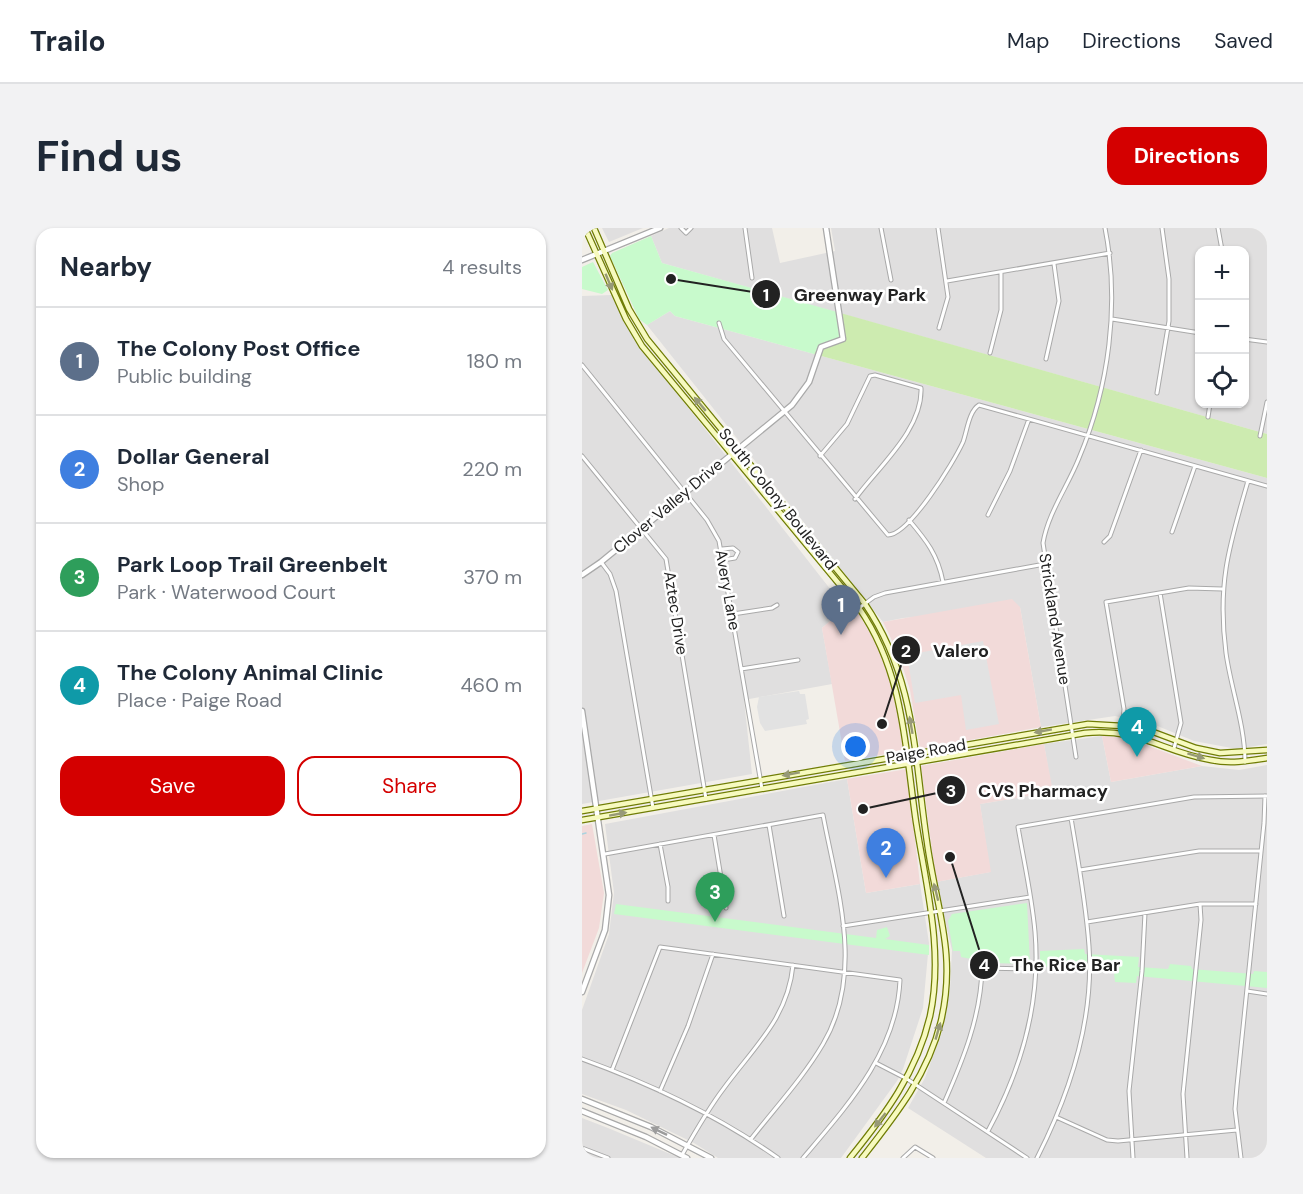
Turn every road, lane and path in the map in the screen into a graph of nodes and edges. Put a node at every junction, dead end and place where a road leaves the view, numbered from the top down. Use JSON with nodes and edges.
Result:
{"nodes":[{"id":1,"x":585,"y":228,"type":"edge"},
{"id":2,"x":594,"y":228,"type":"edge"},
{"id":3,"x":660,"y":228,"type":"edge"},
{"id":4,"x":681,"y":228,"type":"edge"},
{"id":5,"x":691,"y":228,"type":"edge"},
{"id":6,"x":745,"y":228,"type":"edge"},
{"id":7,"x":826,"y":228,"type":"edge"},
{"id":8,"x":881,"y":228,"type":"edge"},
{"id":9,"x":938,"y":228,"type":"edge"},
{"id":10,"x":1105,"y":228,"type":"edge"},
{"id":11,"x":1162,"y":228,"type":"edge"},
{"id":12,"x":1218,"y":228,"type":"edge"},
{"id":13,"x":1221,"y":246,"type":"edge"},
{"id":14,"x":603,"y":251,"type":"junction"},
{"id":15,"x":1110,"y":253,"type":"junction"},
{"id":16,"x":597,"y":254,"type":"junction"},
{"id":17,"x":582,"y":260,"type":"edge"},
{"id":18,"x":1054,"y":263,"type":"junction"},
{"id":19,"x":1001,"y":273,"type":"junction"},
{"id":20,"x":752,"y":278,"type":"dead end"},
{"id":21,"x":891,"y":280,"type":"dead end"},
{"id":22,"x":947,"y":281,"type":"junction"},
{"id":23,"x":1112,"y":319,"type":"junction"},
{"id":24,"x":719,"y":323,"type":"dead end"},
{"id":25,"x":939,"y":328,"type":"dead end"},
{"id":26,"x":1168,"y":328,"type":"junction"},
{"id":27,"x":1195,"y":332,"type":"edge"},
{"id":28,"x":1249,"y":340,"type":"edge"},
{"id":29,"x":1267,"y":342,"type":"edge"},
{"id":30,"x":990,"y":353,"type":"dead end"},
{"id":31,"x":1046,"y":359,"type":"dead end"},
{"id":32,"x":582,"y":365,"type":"edge"},
{"id":33,"x":1156,"y":393,"type":"dead end"},
{"id":34,"x":1267,"y":402,"type":"edge"},
{"id":35,"x":1209,"y":408,"type":"edge"},
{"id":36,"x":783,"y":411,"type":"junction"},
{"id":37,"x":1208,"y":417,"type":"dead end"},
{"id":38,"x":1029,"y":418,"type":"junction"},
{"id":39,"x":1089,"y":436,"type":"junction"},
{"id":40,"x":1260,"y":436,"type":"dead end"},
{"id":41,"x":738,"y":449,"type":"junction"},
{"id":42,"x":1142,"y":450,"type":"junction"},
{"id":43,"x":732,"y":454,"type":"junction"},
{"id":44,"x":582,"y":456,"type":"edge"},
{"id":45,"x":820,"y":456,"type":"junction"},
{"id":46,"x":1195,"y":466,"type":"junction"},
{"id":47,"x":1248,"y":481,"type":"junction"},
{"id":48,"x":1267,"y":486,"type":"edge"},
{"id":49,"x":684,"y":493,"type":"junction"},
{"id":50,"x":855,"y":499,"type":"junction"},
{"id":51,"x":988,"y":515,"type":"dead end"},
{"id":52,"x":909,"y":520,"type":"junction"},
{"id":53,"x":642,"y":528,"type":"junction"},
{"id":54,"x":1172,"y":532,"type":"dead end"},
{"id":55,"x":812,"y":540,"type":"junction"},
{"id":56,"x":1104,"y":542,"type":"dead end"},
{"id":57,"x":807,"y":544,"type":"junction"},
{"id":58,"x":722,"y":549,"type":"junction"},
{"id":59,"x":723,"y":560,"type":"junction"},
{"id":60,"x":601,"y":562,"type":"junction"},
{"id":61,"x":1045,"y":564,"type":"junction"},
{"id":62,"x":582,"y":574,"type":"edge"},
{"id":63,"x":943,"y":582,"type":"junction"},
{"id":64,"x":1222,"y":589,"type":"junction"},
{"id":65,"x":1160,"y":593,"type":"junction"},
{"id":66,"x":865,"y":604,"type":"junction"},
{"id":67,"x":777,"y":605,"type":"dead end"},
{"id":68,"x":860,"y":608,"type":"junction"},
{"id":69,"x":732,"y":614,"type":"junction"},
{"id":70,"x":885,"y":636,"type":"junction"},
{"id":71,"x":881,"y":644,"type":"junction"},
{"id":72,"x":798,"y":660,"type":"dead end"},
{"id":73,"x":741,"y":669,"type":"junction"},
{"id":74,"x":898,"y":669,"type":"junction"},
{"id":75,"x":892,"y":671,"type":"junction"},
{"id":76,"x":582,"y":711,"type":"edge"},
{"id":77,"x":1123,"y":724,"type":"junction"},
{"id":78,"x":1072,"y":726,"type":"junction"},
{"id":79,"x":1122,"y":733,"type":"junction"},
{"id":80,"x":1073,"y":735,"type":"junction"},
{"id":81,"x":991,"y":740,"type":"junction"},
{"id":82,"x":1178,"y":742,"type":"junction"},
{"id":83,"x":1174,"y":748,"type":"junction"},
{"id":84,"x":993,"y":749,"type":"junction"},
{"id":85,"x":1267,"y":750,"type":"edge"},
{"id":86,"x":916,"y":753,"type":"junction"},
{"id":87,"x":1245,"y":753,"type":"junction"},
{"id":88,"x":908,"y":754,"type":"junction"},
{"id":89,"x":1076,"y":757,"type":"dead end"},
{"id":90,"x":1267,"y":758,"type":"edge"},
{"id":91,"x":917,"y":762,"type":"junction"},
{"id":92,"x":1245,"y":762,"type":"junction"},
{"id":93,"x":910,"y":763,"type":"junction"},
{"id":94,"x":849,"y":764,"type":"junction"},
{"id":95,"x":852,"y":773,"type":"junction"},
{"id":96,"x":760,"y":780,"type":"junction"},
{"id":97,"x":704,"y":789,"type":"junction"},
{"id":98,"x":762,"y":789,"type":"junction"},
{"id":99,"x":1266,"y":796,"type":"edge"},
{"id":100,"x":651,"y":798,"type":"junction"},
{"id":101,"x":706,"y":799,"type":"junction"},
{"id":102,"x":598,"y":808,"type":"junction"},
{"id":103,"x":653,"y":808,"type":"junction"},
{"id":104,"x":582,"y":811,"type":"edge"},
{"id":105,"x":923,"y":811,"type":"junction"},
{"id":106,"x":599,"y":817,"type":"junction"},
{"id":107,"x":916,"y":817,"type":"junction"},
{"id":108,"x":1071,"y":818,"type":"junction"},
{"id":109,"x":582,"y":820,"type":"edge"},
{"id":110,"x":769,"y":825,"type":"junction"},
{"id":111,"x":714,"y":835,"type":"junction"},
{"id":112,"x":660,"y":844,"type":"junction"},
{"id":113,"x":928,"y":851,"type":"junction"},
{"id":114,"x":1261,"y":851,"type":"junction"},
{"id":115,"x":921,"y":852,"type":"junction"},
{"id":116,"x":605,"y":854,"type":"junction"},
{"id":117,"x":1080,"y":870,"type":"junction"},
{"id":118,"x":1030,"y":897,"type":"junction"},
{"id":119,"x":668,"y":901,"type":"dead end"},
{"id":120,"x":1200,"y":904,"type":"junction"},
{"id":121,"x":1256,"y":904,"type":"junction"},
{"id":122,"x":726,"y":908,"type":"dead end"},
{"id":123,"x":941,"y":912,"type":"junction"},
{"id":124,"x":932,"y":913,"type":"junction"},
{"id":125,"x":1145,"y":913,"type":"junction"},
{"id":126,"x":784,"y":916,"type":"dead end"},
{"id":127,"x":1087,"y":922,"type":"junction"},
{"id":128,"x":843,"y":926,"type":"junction"},
{"id":129,"x":713,"y":954,"type":"junction"},
{"id":130,"x":793,"y":965,"type":"junction"},
{"id":131,"x":1036,"y":969,"type":"junction"},
{"id":132,"x":846,"y":971,"type":"junction"},
{"id":133,"x":1247,"y":991,"type":"junction"},
{"id":134,"x":582,"y":992,"type":"edge"},
{"id":135,"x":1267,"y":993,"type":"edge"},
{"id":136,"x":582,"y":1059,"type":"edge"},
{"id":137,"x":876,"y":1063,"type":"junction"},
{"id":138,"x":612,"y":1070,"type":"junction"},
{"id":139,"x":907,"y":1079,"type":"junction"},
{"id":140,"x":916,"y":1085,"type":"junction"},
{"id":141,"x":660,"y":1091,"type":"junction"},
{"id":142,"x":582,"y":1099,"type":"edge"},
{"id":143,"x":944,"y":1103,"type":"junction"},
{"id":144,"x":582,"y":1111,"type":"edge"},
{"id":145,"x":706,"y":1113,"type":"junction"},
{"id":146,"x":1056,"y":1117,"type":"junction"},
{"id":147,"x":1237,"y":1130,"type":"junction"},
{"id":148,"x":988,"y":1131,"type":"junction"},
{"id":149,"x":1184,"y":1135,"type":"junction"},
{"id":150,"x":751,"y":1139,"type":"junction"},
{"id":151,"x":1131,"y":1140,"type":"junction"},
{"id":152,"x":688,"y":1145,"type":"junction"},
{"id":153,"x":582,"y":1148,"type":"edge"},
{"id":154,"x":684,"y":1156,"type":"edge"},
{"id":155,"x":608,"y":1158,"type":"edge"},
{"id":156,"x":711,"y":1158,"type":"edge"},
{"id":157,"x":777,"y":1158,"type":"edge"},
{"id":158,"x":803,"y":1158,"type":"edge"},
{"id":159,"x":850,"y":1158,"type":"edge"},
{"id":160,"x":862,"y":1158,"type":"edge"},
{"id":161,"x":903,"y":1158,"type":"edge"},
{"id":162,"x":933,"y":1158,"type":"edge"},
{"id":163,"x":1027,"y":1158,"type":"edge"},
{"id":164,"x":1037,"y":1158,"type":"edge"},
{"id":165,"x":1133,"y":1158,"type":"edge"},
{"id":166,"x":1187,"y":1158,"type":"edge"},
{"id":167,"x":1241,"y":1158,"type":"edge"}],
"edges":[{"from":1,"to":16,"type":"main road","name":"South Colony Boulevard"},
{"from":2,"to":14,"type":"main road","name":"South Colony Boulevard"},
{"from":3,"to":14,"type":"street"},
{"from":4,"to":5,"type":"street"},
{"from":6,"to":20,"type":"street"},
{"from":7,"to":36,"type":"street","name":"Clover Valley Drive"},
{"from":8,"to":21,"type":"street"},
{"from":9,"to":22,"type":"street"},
{"from":10,"to":15,"type":"street","name":"Strickland Avenue"},
{"from":11,"to":26,"type":"street"},
{"from":12,"to":13,"type":"street"},
{"from":14,"to":16,"type":"street"},
{"from":41,"to":14,"type":"main road","name":"South Colony Boulevard","one_way":true},
{"from":15,"to":18,"type":"street"},
{"from":15,"to":23,"type":"street","name":"Strickland Avenue"},
{"from":16,"to":17,"type":"street"},
{"from":16,"to":43,"type":"main road","name":"South Colony Boulevard","one_way":true},
{"from":18,"to":19,"type":"street"},
{"from":18,"to":31,"type":"street"},
{"from":19,"to":22,"type":"street"},
{"from":19,"to":30,"type":"street"},
{"from":22,"to":25,"type":"street"},
{"from":23,"to":26,"type":"street"},
{"from":23,"to":39,"type":"street","name":"Strickland Avenue"},
{"from":24,"to":36,"type":"street"},
{"from":26,"to":27,"type":"street"},
{"from":26,"to":33,"type":"street"},
{"from":28,"to":29,"type":"street"},
{"from":32,"to":49,"type":"street","name":"Avery Lane"},
{"from":34,"to":40,"type":"street"},
{"from":35,"to":37,"type":"street"},
{"from":36,"to":41,"type":"street","name":"Clover Valley Drive"},
{"from":36,"to":45,"type":"street"},
{"from":38,"to":39,"type":"street"},
{"from":38,"to":51,"type":"street"},
{"from":38,"to":52,"type":"street"},
{"from":39,"to":42,"type":"street"},
{"from":39,"to":61,"type":"street","name":"Strickland Avenue"},
{"from":41,"to":43,"type":"street","name":"Clover Valley Drive"},
{"from":41,"to":55,"type":"main road","name":"South Colony Boulevard"},
{"from":42,"to":46,"type":"street"},
{"from":42,"to":56,"type":"street"},
{"from":43,"to":49,"type":"street","name":"Clover Valley Drive"},
{"from":43,"to":57,"type":"main road","name":"South Colony Boulevard"},
{"from":44,"to":53,"type":"street","name":"Aztec Drive"},
{"from":45,"to":50,"type":"street"},
{"from":45,"to":50,"type":"street"},
{"from":46,"to":47,"type":"street"},
{"from":46,"to":54,"type":"street"},
{"from":47,"to":48,"type":"street"},
{"from":47,"to":64,"type":"street"},
{"from":49,"to":53,"type":"street","name":"Clover Valley Drive"},
{"from":49,"to":58,"type":"street","name":"Avery Lane"},
{"from":50,"to":52,"type":"street"},
{"from":52,"to":63,"type":"street"},
{"from":53,"to":60,"type":"street","name":"Clover Valley Drive"},
{"from":53,"to":97,"type":"street","name":"Aztec Drive"},
{"from":55,"to":57,"type":"main road"},
{"from":55,"to":66,"type":"main road","name":"South Colony Boulevard"},
{"from":57,"to":68,"type":"main road","name":"South Colony Boulevard"},
{"from":58,"to":59,"type":"street","name":"Avery Lane"},
{"from":58,"to":59,"type":"street"},
{"from":59,"to":69,"type":"street","name":"Avery Lane"},
{"from":60,"to":62,"type":"street","name":"Clover Valley Drive"},
{"from":60,"to":100,"type":"street"},
{"from":61,"to":63,"type":"street"},
{"from":61,"to":78,"type":"street","name":"Strickland Avenue"},
{"from":63,"to":66,"type":"street"},
{"from":64,"to":65,"type":"street"},
{"from":64,"to":87,"type":"street"},
{"from":65,"to":77,"type":"street"},
{"from":65,"to":82,"type":"street"},
{"from":66,"to":68,"type":"street"},
{"from":66,"to":70,"type":"main road","name":"South Colony Boulevard"},
{"from":67,"to":69,"type":"street"},
{"from":68,"to":71,"type":"main road","name":"South Colony Boulevard"},
{"from":69,"to":73,"type":"street","name":"Avery Lane"},
{"from":70,"to":71,"type":"main road"},
{"from":70,"to":74,"type":"main road","name":"South Colony Boulevard"},
{"from":71,"to":75,"type":"main road","name":"South Colony Boulevard"},
{"from":72,"to":73,"type":"street"},
{"from":73,"to":96,"type":"street","name":"Avery Lane"},
{"from":74,"to":75,"type":"main road"},
{"from":86,"to":74,"type":"main road","name":"South Colony Boulevard","one_way":true},
{"from":75,"to":88,"type":"main road","name":"South Colony Boulevard"},
{"from":76,"to":102,"type":"street"},
{"from":77,"to":78,"type":"main road","name":"Paige Road"},
{"from":77,"to":79,"type":"street"},
{"from":77,"to":82,"type":"main road","name":"Paige Road"},
{"from":78,"to":80,"type":"street","name":"Strickland Avenue"},
{"from":78,"to":81,"type":"main road","name":"Paige Road","one_way":true},
{"from":79,"to":80,"type":"main road","name":"Paige Road"},
{"from":79,"to":83,"type":"main road","name":"Paige Road"},
{"from":80,"to":84,"type":"main road","name":"Paige Road"},
{"from":80,"to":89,"type":"street","name":"Strickland Avenue"},
{"from":81,"to":84,"type":"main road"},
{"from":81,"to":86,"type":"main road","name":"Paige Road"},
{"from":82,"to":83,"type":"street"},
{"from":82,"to":87,"type":"main road","name":"Paige Road"},
{"from":83,"to":92,"type":"main road","name":"Paige Road","one_way":true},
{"from":84,"to":91,"type":"main road","name":"Paige Road"},
{"from":85,"to":87,"type":"main road","name":"Paige Road"},
{"from":86,"to":88,"type":"main road","name":"Paige Road"},
{"from":86,"to":91,"type":"main road","name":"South Colony Boulevard"},
{"from":87,"to":92,"type":"street"},
{"from":88,"to":93,"type":"main road","name":"South Colony Boulevard"},
{"from":88,"to":94,"type":"main road","name":"Paige Road"},
{"from":90,"to":92,"type":"main road","name":"Paige Road"},
{"from":91,"to":93,"type":"main road","name":"Paige Road"},
{"from":91,"to":105,"type":"main road","name":"South Colony Boulevard"},
{"from":93,"to":95,"type":"main road","name":"Paige Road"},
{"from":93,"to":107,"type":"main road","name":"South Colony Boulevard"},
{"from":94,"to":95,"type":"main road"},
{"from":94,"to":96,"type":"main road","name":"Paige Road","one_way":true},
{"from":95,"to":98,"type":"main road","name":"Paige Road"},
{"from":96,"to":97,"type":"main road","name":"Paige Road"},
{"from":96,"to":98,"type":"street","name":"Avery Lane"},
{"from":97,"to":100,"type":"main road","name":"Paige Road"},
{"from":97,"to":101,"type":"street","name":"Aztec Drive"},
{"from":98,"to":101,"type":"main road","name":"Paige Road"},
{"from":99,"to":108,"type":"street"},
{"from":99,"to":114,"type":"street"},
{"from":100,"to":102,"type":"main road","name":"Paige Road"},
{"from":100,"to":103,"type":"street"},
{"from":101,"to":103,"type":"main road","name":"Paige Road"},
{"from":102,"to":104,"type":"main road","name":"Paige Road"},
{"from":102,"to":106,"type":"street"},
{"from":106,"to":103,"type":"main road","name":"Paige Road","one_way":true},
{"from":105,"to":107,"type":"main road"},
{"from":105,"to":113,"type":"main road","name":"South Colony Boulevard"},
{"from":106,"to":109,"type":"main road","name":"Paige Road"},
{"from":106,"to":116,"type":"street"},
{"from":107,"to":115,"type":"main road","name":"South Colony Boulevard"},
{"from":108,"to":117,"type":"street"},
{"from":108,"to":118,"type":"street"},
{"from":110,"to":111,"type":"street"},
{"from":110,"to":126,"type":"street"},
{"from":110,"to":128,"type":"street"},
{"from":111,"to":112,"type":"street"},
{"from":111,"to":122,"type":"street"},
{"from":112,"to":116,"type":"street"},
{"from":112,"to":119,"type":"street"},
{"from":113,"to":115,"type":"main road"},
{"from":123,"to":113,"type":"main road","name":"South Colony Boulevard","one_way":true},
{"from":114,"to":117,"type":"street"},
{"from":114,"to":121,"type":"street"},
{"from":115,"to":124,"type":"main road","name":"South Colony Boulevard"},
{"from":116,"to":134,"type":"street"},
{"from":117,"to":127,"type":"street"},
{"from":118,"to":123,"type":"street"},
{"from":118,"to":131,"type":"street"},
{"from":120,"to":121,"type":"street"},
{"from":120,"to":125,"type":"street"},
{"from":120,"to":149,"type":"street"},
{"from":121,"to":133,"type":"street"},
{"from":123,"to":124,"type":"street"},
{"from":140,"to":123,"type":"main road","name":"South Colony Boulevard","one_way":true},
{"from":124,"to":128,"type":"street"},
{"from":124,"to":139,"type":"main road","name":"South Colony Boulevard"},
{"from":125,"to":127,"type":"street"},
{"from":125,"to":151,"type":"street"},
{"from":127,"to":146,"type":"street"},
{"from":128,"to":132,"type":"street"},
{"from":129,"to":130,"type":"street"},
{"from":129,"to":138,"type":"street"},
{"from":129,"to":141,"type":"street"},
{"from":130,"to":132,"type":"street"},
{"from":130,"to":145,"type":"street"},
{"from":131,"to":143,"type":"street"},
{"from":131,"to":148,"type":"street"},
{"from":132,"to":137,"type":"street"},
{"from":132,"to":150,"type":"street"},
{"from":133,"to":135,"type":"street"},
{"from":133,"to":147,"type":"street"},
{"from":136,"to":138,"type":"street"},
{"from":137,"to":139,"type":"street"},
{"from":137,"to":158,"type":"street"},
{"from":138,"to":141,"type":"street"},
{"from":139,"to":140,"type":"street"},
{"from":139,"to":159,"type":"main road","name":"South Colony Boulevard","one_way":true},
{"from":140,"to":143,"type":"street"},
{"from":140,"to":160,"type":"main road","name":"South Colony Boulevard"},
{"from":141,"to":145,"type":"street"},
{"from":152,"to":142,"type":"street","one_way":true},
{"from":143,"to":148,"type":"street"},
{"from":144,"to":154,"type":"street"},
{"from":145,"to":150,"type":"street"},
{"from":145,"to":152,"type":"street"},
{"from":146,"to":151,"type":"street"},
{"from":146,"to":164,"type":"street"},
{"from":147,"to":149,"type":"street"},
{"from":147,"to":167,"type":"street"},
{"from":148,"to":163,"type":"street"},
{"from":149,"to":151,"type":"street"},
{"from":149,"to":166,"type":"street"},
{"from":150,"to":157,"type":"street"},
{"from":151,"to":165,"type":"street"},
{"from":152,"to":154,"type":"street"},
{"from":152,"to":156,"type":"street"},
{"from":153,"to":155,"type":"street"},
{"from":161,"to":162,"type":"street"}]}
